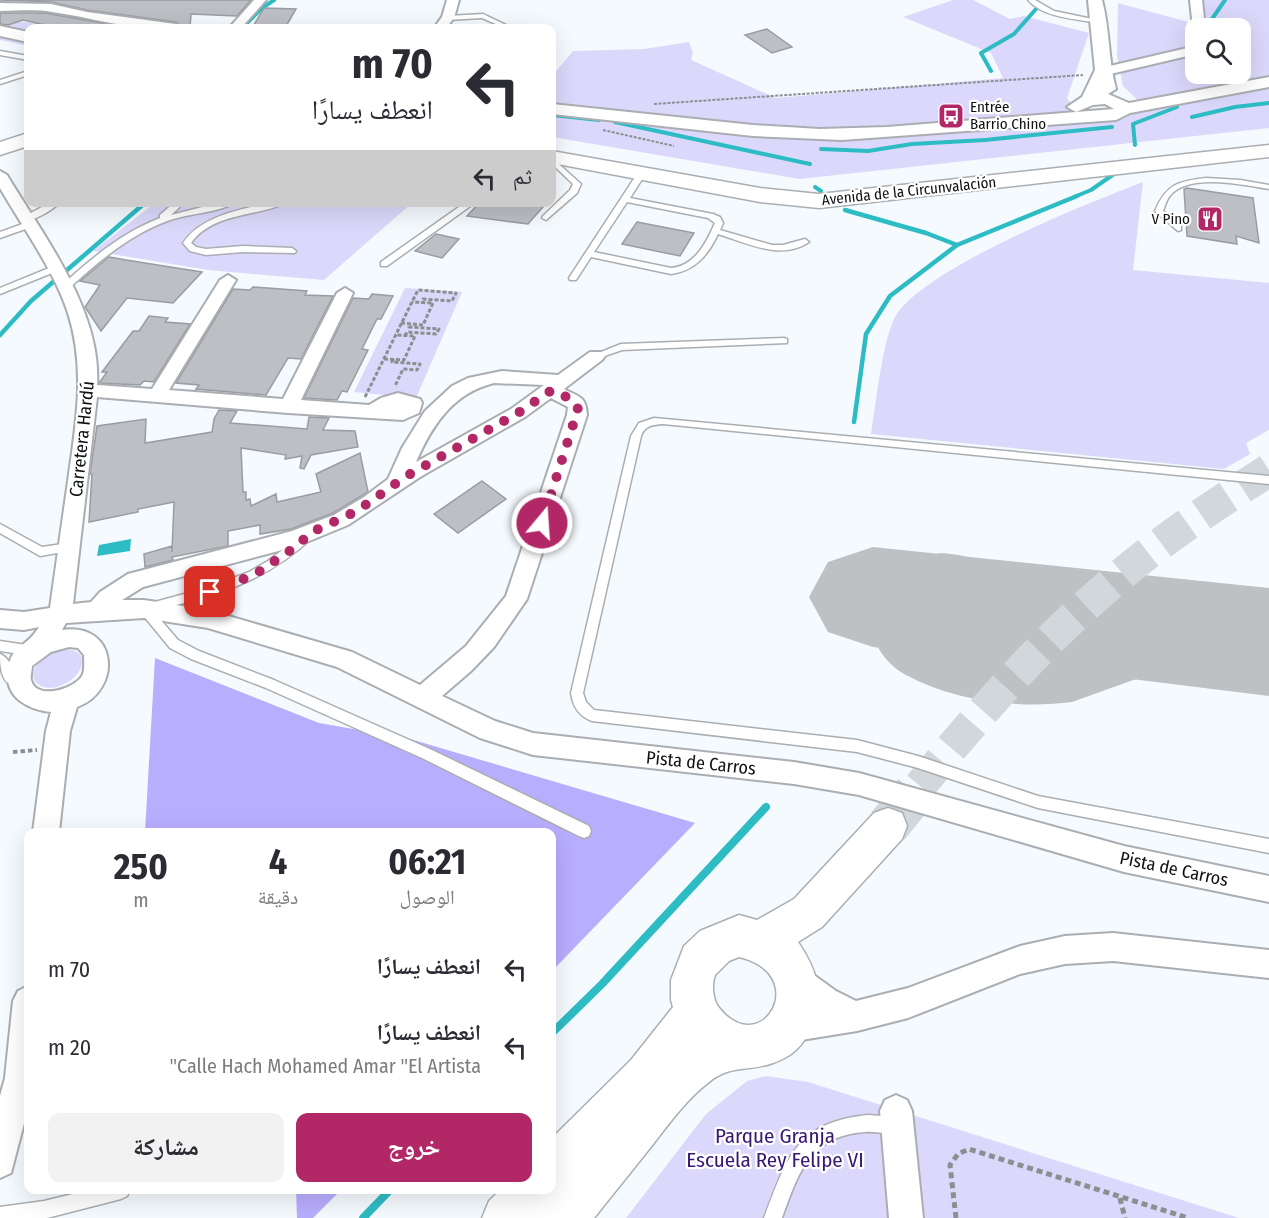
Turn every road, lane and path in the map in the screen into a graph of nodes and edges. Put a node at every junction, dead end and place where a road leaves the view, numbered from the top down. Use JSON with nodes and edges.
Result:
{"nodes":[{"id":1,"x":260,"y":0,"type":"edge"},
{"id":2,"x":453,"y":0,"type":"edge"},
{"id":3,"x":1030,"y":0,"type":"edge"},
{"id":4,"x":1095,"y":0,"type":"edge"},
{"id":5,"x":1196,"y":0,"type":"edge"},
{"id":6,"x":0,"y":7,"type":"edge"},
{"id":7,"x":1199,"y":18,"type":"edge"},
{"id":8,"x":1099,"y":21,"type":"junction"},
{"id":9,"x":444,"y":23,"type":"edge"},
{"id":10,"x":145,"y":24,"type":"edge"},
{"id":11,"x":239,"y":24,"type":"edge"},
{"id":12,"x":500,"y":24,"type":"edge"},
{"id":13,"x":0,"y":31,"type":"edge"},
{"id":14,"x":24,"y":36,"type":"edge"},
{"id":15,"x":0,"y":52,"type":"edge"},
{"id":16,"x":1185,"y":53,"type":"edge"},
{"id":17,"x":24,"y":57,"type":"edge"},
{"id":18,"x":1102,"y":72,"type":"junction"},
{"id":19,"x":24,"y":74,"type":"edge"},
{"id":20,"x":0,"y":82,"type":"edge"},
{"id":21,"x":1269,"y":82,"type":"edge"},
{"id":22,"x":1088,"y":101,"type":"junction"},
{"id":23,"x":1113,"y":106,"type":"junction"},
{"id":24,"x":556,"y":110,"type":"edge"},
{"id":25,"x":608,"y":119,"type":"junction"},
{"id":26,"x":1022,"y":120,"type":"junction"},
{"id":27,"x":9,"y":138,"type":"edge"},
{"id":28,"x":674,"y":146,"type":"dead end"},
{"id":29,"x":1269,"y":151,"type":"edge"},
{"id":30,"x":556,"y":159,"type":"edge"},
{"id":31,"x":556,"y":162,"type":"edge"},
{"id":32,"x":0,"y":164,"type":"edge"},
{"id":33,"x":642,"y":173,"type":"junction"},
{"id":34,"x":0,"y":175,"type":"edge"},
{"id":35,"x":1269,"y":187,"type":"edge"},
{"id":36,"x":625,"y":199,"type":"junction"},
{"id":37,"x":48,"y":207,"type":"edge"},
{"id":38,"x":175,"y":207,"type":"edge"},
{"id":39,"x":214,"y":207,"type":"edge"},
{"id":40,"x":266,"y":207,"type":"edge"},
{"id":41,"x":465,"y":207,"type":"edge"},
{"id":42,"x":546,"y":218,"type":"dead end"},
{"id":43,"x":26,"y":222,"type":"junction"},
{"id":44,"x":158,"y":222,"type":"junction"},
{"id":45,"x":1178,"y":228,"type":"dead end"},
{"id":46,"x":716,"y":231,"type":"junction"},
{"id":47,"x":0,"y":235,"type":"edge"},
{"id":48,"x":804,"y":242,"type":"dead end"},
{"id":49,"x":292,"y":251,"type":"dead end"},
{"id":50,"x":589,"y":254,"type":"junction"},
{"id":51,"x":384,"y":264,"type":"dead end"},
{"id":52,"x":59,"y":277,"type":"junction"},
{"id":53,"x":573,"y":278,"type":"dead end"},
{"id":54,"x":228,"y":280,"type":"dead end"},
{"id":55,"x":0,"y":291,"type":"edge"},
{"id":56,"x":345,"y":293,"type":"dead end"},
{"id":57,"x":412,"y":302,"type":"junction"},
{"id":58,"x":422,"y":303,"type":"junction"},
{"id":59,"x":401,"y":323,"type":"junction"},
{"id":60,"x":410,"y":324,"type":"junction"},
{"id":61,"x":396,"y":335,"type":"junction"},
{"id":62,"x":405,"y":336,"type":"junction"},
{"id":63,"x":784,"y":342,"type":"dead end"},
{"id":64,"x":596,"y":356,"type":"joint"},
{"id":65,"x":384,"y":358,"type":"junction"},
{"id":66,"x":394,"y":359,"type":"junction"},
{"id":67,"x":558,"y":385,"type":"junction"},
{"id":68,"x":89,"y":390,"type":"junction"},
{"id":69,"x":157,"y":396,"type":"junction"},
{"id":70,"x":288,"y":407,"type":"junction"},
{"id":71,"x":373,"y":408,"type":"junction"},
{"id":72,"x":1269,"y":480,"type":"edge"},
{"id":73,"x":397,"y":483,"type":"junction"},
{"id":74,"x":0,"y":528,"type":"edge"},
{"id":75,"x":310,"y":533,"type":"junction"},
{"id":76,"x":69,"y":548,"type":"junction"},
{"id":77,"x":144,"y":609,"type":"junction"},
{"id":78,"x":98,"y":610,"type":"junction"},
{"id":79,"x":60,"y":614,"type":"junction"},
{"id":80,"x":0,"y":618,"type":"edge"},
{"id":81,"x":84,"y":640,"type":"junction"},
{"id":82,"x":0,"y":646,"type":"edge"},
{"id":83,"x":37,"y":649,"type":"junction"},
{"id":84,"x":0,"y":659,"type":"edge"},
{"id":85,"x":13,"y":680,"type":"junction"},
{"id":86,"x":67,"y":698,"type":"junction"},
{"id":87,"x":423,"y":698,"type":"junction"},
{"id":88,"x":40,"y":704,"type":"junction"},
{"id":89,"x":58,"y":731,"type":"junction"},
{"id":90,"x":888,"y":826,"type":"tunnel mouth"},
{"id":91,"x":46,"y":828,"type":"edge"},
{"id":92,"x":584,"y":831,"type":"dead end"},
{"id":93,"x":1269,"y":846,"type":"edge"},
{"id":94,"x":1269,"y":889,"type":"edge"},
{"id":95,"x":783,"y":962,"type":"junction"},
{"id":96,"x":1269,"y":964,"type":"edge"},
{"id":97,"x":696,"y":1012,"type":"junction"},
{"id":98,"x":857,"y":1016,"type":"junction"},
{"id":99,"x":789,"y":1027,"type":"junction"},
{"id":100,"x":24,"y":1040,"type":"edge"},
{"id":101,"x":732,"y":1045,"type":"junction"},
{"id":102,"x":896,"y":1118,"type":"joint"},
{"id":103,"x":0,"y":1162,"type":"edge"},
{"id":104,"x":556,"y":1168,"type":"edge"},
{"id":105,"x":106,"y":1194,"type":"edge"},
{"id":106,"x":530,"y":1194,"type":"edge"},
{"id":107,"x":1120,"y":1197,"type":"junction"},
{"id":108,"x":0,"y":1216,"type":"edge"},
{"id":109,"x":506,"y":1218,"type":"edge"},
{"id":110,"x":563,"y":1218,"type":"edge"},
{"id":111,"x":773,"y":1218,"type":"edge"},
{"id":112,"x":906,"y":1218,"type":"edge"},
{"id":113,"x":956,"y":1218,"type":"edge"},
{"id":114,"x":1125,"y":1218,"type":"edge"},
{"id":115,"x":1188,"y":1218,"type":"edge"}],
"edges":[{"from":1,"to":11,"type":"street"},
{"from":2,"to":9,"type":"street"},
{"from":3,"to":8,"type":"lane"},
{"from":4,"to":8,"type":"street"},
{"from":5,"to":7,"type":"street"},
{"from":6,"to":10,"type":"street"},
{"from":8,"to":18,"type":"street"},
{"from":9,"to":12,"type":"lane"},
{"from":13,"to":14,"type":"street"},
{"from":15,"to":17,"type":"lane"},
{"from":16,"to":18,"type":"street"},
{"from":18,"to":22,"type":"street"},
{"from":18,"to":23,"type":"street"},
{"from":18,"to":25,"type":"path"},
{"from":19,"to":20,"type":"lane"},
{"from":21,"to":23,"type":"street"},
{"from":22,"to":23,"type":"street"},
{"from":22,"to":26,"type":"street"},
{"from":23,"to":26,"type":"street"},
{"from":24,"to":25,"type":"street"},
{"from":25,"to":26,"type":"street"},
{"from":25,"to":28,"type":"path"},
{"from":27,"to":32,"type":"street"},
{"from":29,"to":33,"type":"main road","name":"Avenida de la Circunvalación"},
{"from":30,"to":33,"type":"main road","name":"Avenida de la Circunvalación"},
{"from":31,"to":42,"type":"lane"},
{"from":33,"to":36,"type":"lane"},
{"from":34,"to":43,"type":"street","name":"Carretera Hardú"},
{"from":35,"to":45,"type":"lane"},
{"from":36,"to":46,"type":"lane"},
{"from":36,"to":50,"type":"lane"},
{"from":37,"to":43,"type":"lane"},
{"from":38,"to":44,"type":"lane"},
{"from":39,"to":44,"type":"lane"},
{"from":40,"to":49,"type":"lane"},
{"from":41,"to":51,"type":"lane"},
{"from":43,"to":47,"type":"lane"},
{"from":43,"to":52,"type":"street","name":"Carretera Hardú"},
{"from":44,"to":52,"type":"lane"},
{"from":46,"to":48,"type":"lane"},
{"from":46,"to":50,"type":"lane"},
{"from":50,"to":53,"type":"lane"},
{"from":52,"to":55,"type":"lane"},
{"from":52,"to":68,"type":"street","name":"Carretera Hardú"},
{"from":54,"to":69,"type":"street"},
{"from":56,"to":70,"type":"street"},
{"from":57,"to":58,"type":"path"},
{"from":57,"to":58,"type":"path"},
{"from":57,"to":59,"type":"path"},
{"from":58,"to":60,"type":"path"},
{"from":59,"to":60,"type":"path"},
{"from":59,"to":61,"type":"path"},
{"from":60,"to":62,"type":"path"},
{"from":61,"to":62,"type":"path"},
{"from":61,"to":65,"type":"path"},
{"from":62,"to":66,"type":"path"},
{"from":63,"to":64,"type":"lane"},
{"from":64,"to":67,"type":"street"},
{"from":65,"to":66,"type":"path"},
{"from":65,"to":71,"type":"path"},
{"from":66,"to":71,"type":"path"},
{"from":67,"to":73,"type":"street"},
{"from":67,"to":73,"type":"street"},
{"from":67,"to":87,"type":"street"},
{"from":68,"to":69,"type":"street"},
{"from":68,"to":76,"type":"street","name":"Carretera Hardú"},
{"from":69,"to":70,"type":"street"},
{"from":70,"to":71,"type":"street"},
{"from":72,"to":93,"type":"lane"},
{"from":73,"to":75,"type":"street"},
{"from":74,"to":76,"type":"lane"},
{"from":75,"to":77,"type":"lane"},
{"from":75,"to":78,"type":"street"},
{"from":76,"to":79,"type":"street","name":"Carretera Hardú"},
{"from":77,"to":78,"type":"street","name":"Pista de Carros"},
{"from":77,"to":87,"type":"street","name":"Pista de Carros"},
{"from":77,"to":92,"type":"lane"},
{"from":78,"to":79,"type":"street","name":"Pista de Carros"},
{"from":79,"to":80,"type":"street","name":"Pista de Carros"},
{"from":79,"to":81,"type":"street"},
{"from":79,"to":83,"type":"street","name":"Carretera Hardú"},
{"from":81,"to":83,"type":"street"},
{"from":81,"to":86,"type":"street"},
{"from":82,"to":83,"type":"lane"},
{"from":83,"to":85,"type":"street"},
{"from":84,"to":85,"type":"lane"},
{"from":85,"to":88,"type":"street"},
{"from":86,"to":88,"type":"street"},
{"from":86,"to":89,"type":"street"},
{"from":87,"to":94,"type":"street","name":"Pista de Carros"},
{"from":88,"to":89,"type":"street"},
{"from":89,"to":91,"type":"street"},
{"from":90,"to":95,"type":"main road"},
{"from":95,"to":97,"type":"main road"},
{"from":95,"to":98,"type":"street"},
{"from":95,"to":99,"type":"main road"},
{"from":96,"to":98,"type":"street"},
{"from":97,"to":101,"type":"main road"},
{"from":97,"to":104,"type":"main road"},
{"from":98,"to":99,"type":"street"},
{"from":99,"to":101,"type":"main road"},
{"from":100,"to":103,"type":"street"},
{"from":101,"to":110,"type":"main road"},
{"from":102,"to":111,"type":"lane"},
{"from":102,"to":112,"type":"street"},
{"from":105,"to":108,"type":"lane"},
{"from":106,"to":109,"type":"main road"},
{"from":107,"to":113,"type":"path"},
{"from":107,"to":114,"type":"path"},
{"from":107,"to":115,"type":"path"}]}
